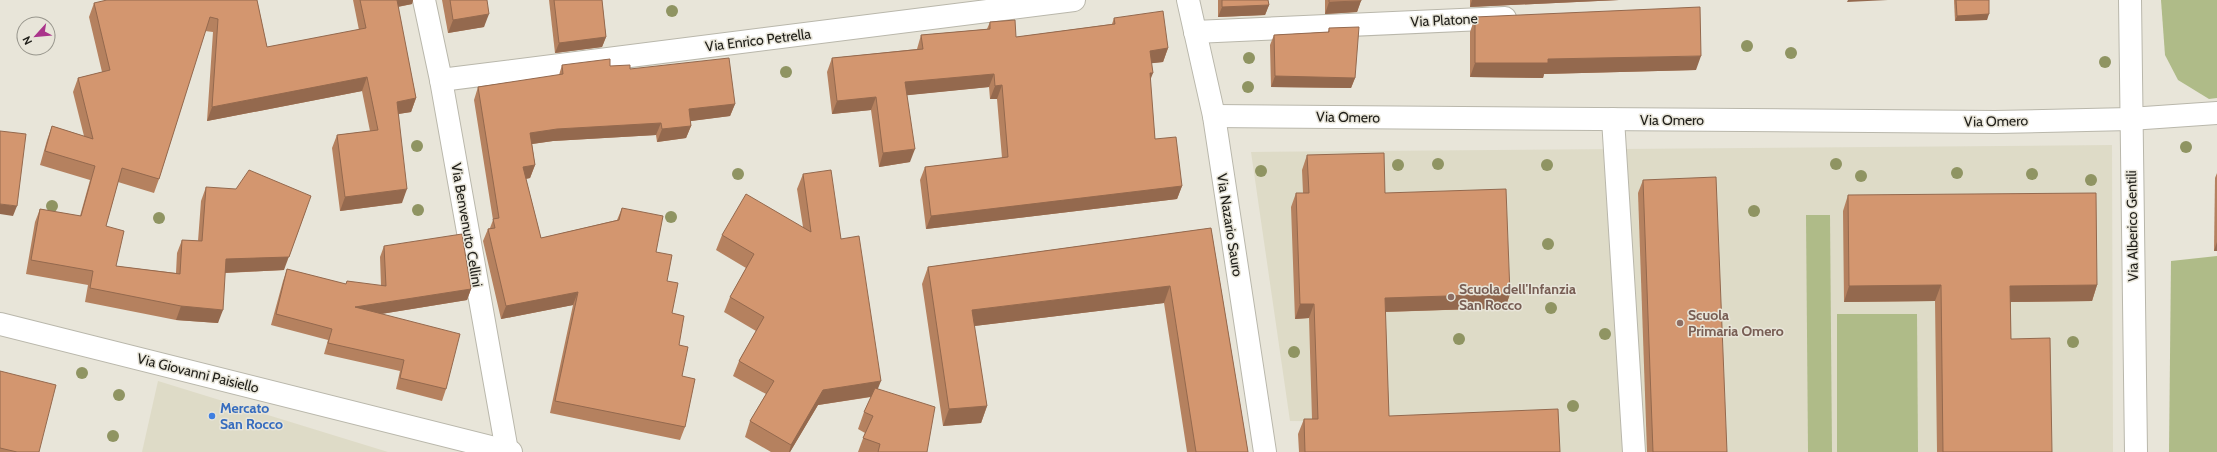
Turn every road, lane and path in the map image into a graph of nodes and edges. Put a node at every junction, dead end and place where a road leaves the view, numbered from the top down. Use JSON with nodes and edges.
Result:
{"nodes":[{"id":1,"x":424,"y":0,"type":"edge"},
{"id":2,"x":1074,"y":0,"type":"edge"},
{"id":3,"x":1188,"y":0,"type":"edge"},
{"id":4,"x":2130,"y":0,"type":"edge"},
{"id":5,"x":1528,"y":17,"type":"edge"},
{"id":6,"x":1195,"y":32,"type":"junction"},
{"id":7,"x":441,"y":80,"type":"junction"},
{"id":8,"x":2217,"y":113,"type":"edge"},
{"id":9,"x":1214,"y":116,"type":"junction"},
{"id":10,"x":1614,"y":119,"type":"junction"},
{"id":11,"x":2130,"y":119,"type":"junction"},
{"id":12,"x":0,"y":324,"type":"edge"},
{"id":13,"x":509,"y":451,"type":"edge"},
{"id":14,"x":1265,"y":452,"type":"edge"},
{"id":15,"x":1634,"y":452,"type":"edge"},
{"id":16,"x":2136,"y":452,"type":"edge"}],
"edges":[{"from":1,"to":7,"type":"street","name":"Via Benvenuto Cellini"},
{"from":2,"to":7,"type":"street","name":"Via Enrico Petrella"},
{"from":3,"to":6,"type":"street","name":"Via Nazario Sauro"},
{"from":4,"to":11,"type":"street","name":"Via Alberico Gentili"},
{"from":5,"to":6,"type":"street","name":"Via Platone"},
{"from":6,"to":9,"type":"street","name":"Via Nazario Sauro"},
{"from":7,"to":13,"type":"street","name":"Via Benvenuto Cellini"},
{"from":8,"to":11,"type":"street","name":"Via Omero"},
{"from":9,"to":10,"type":"street","name":"Via Omero"},
{"from":9,"to":14,"type":"street","name":"Via Nazario Sauro"},
{"from":10,"to":11,"type":"street","name":"Via Omero"},
{"from":10,"to":15,"type":"street"},
{"from":11,"to":16,"type":"street","name":"Via Alberico Gentili"},
{"from":12,"to":13,"type":"street","name":"Via Giovanni Paisiello"}]}
